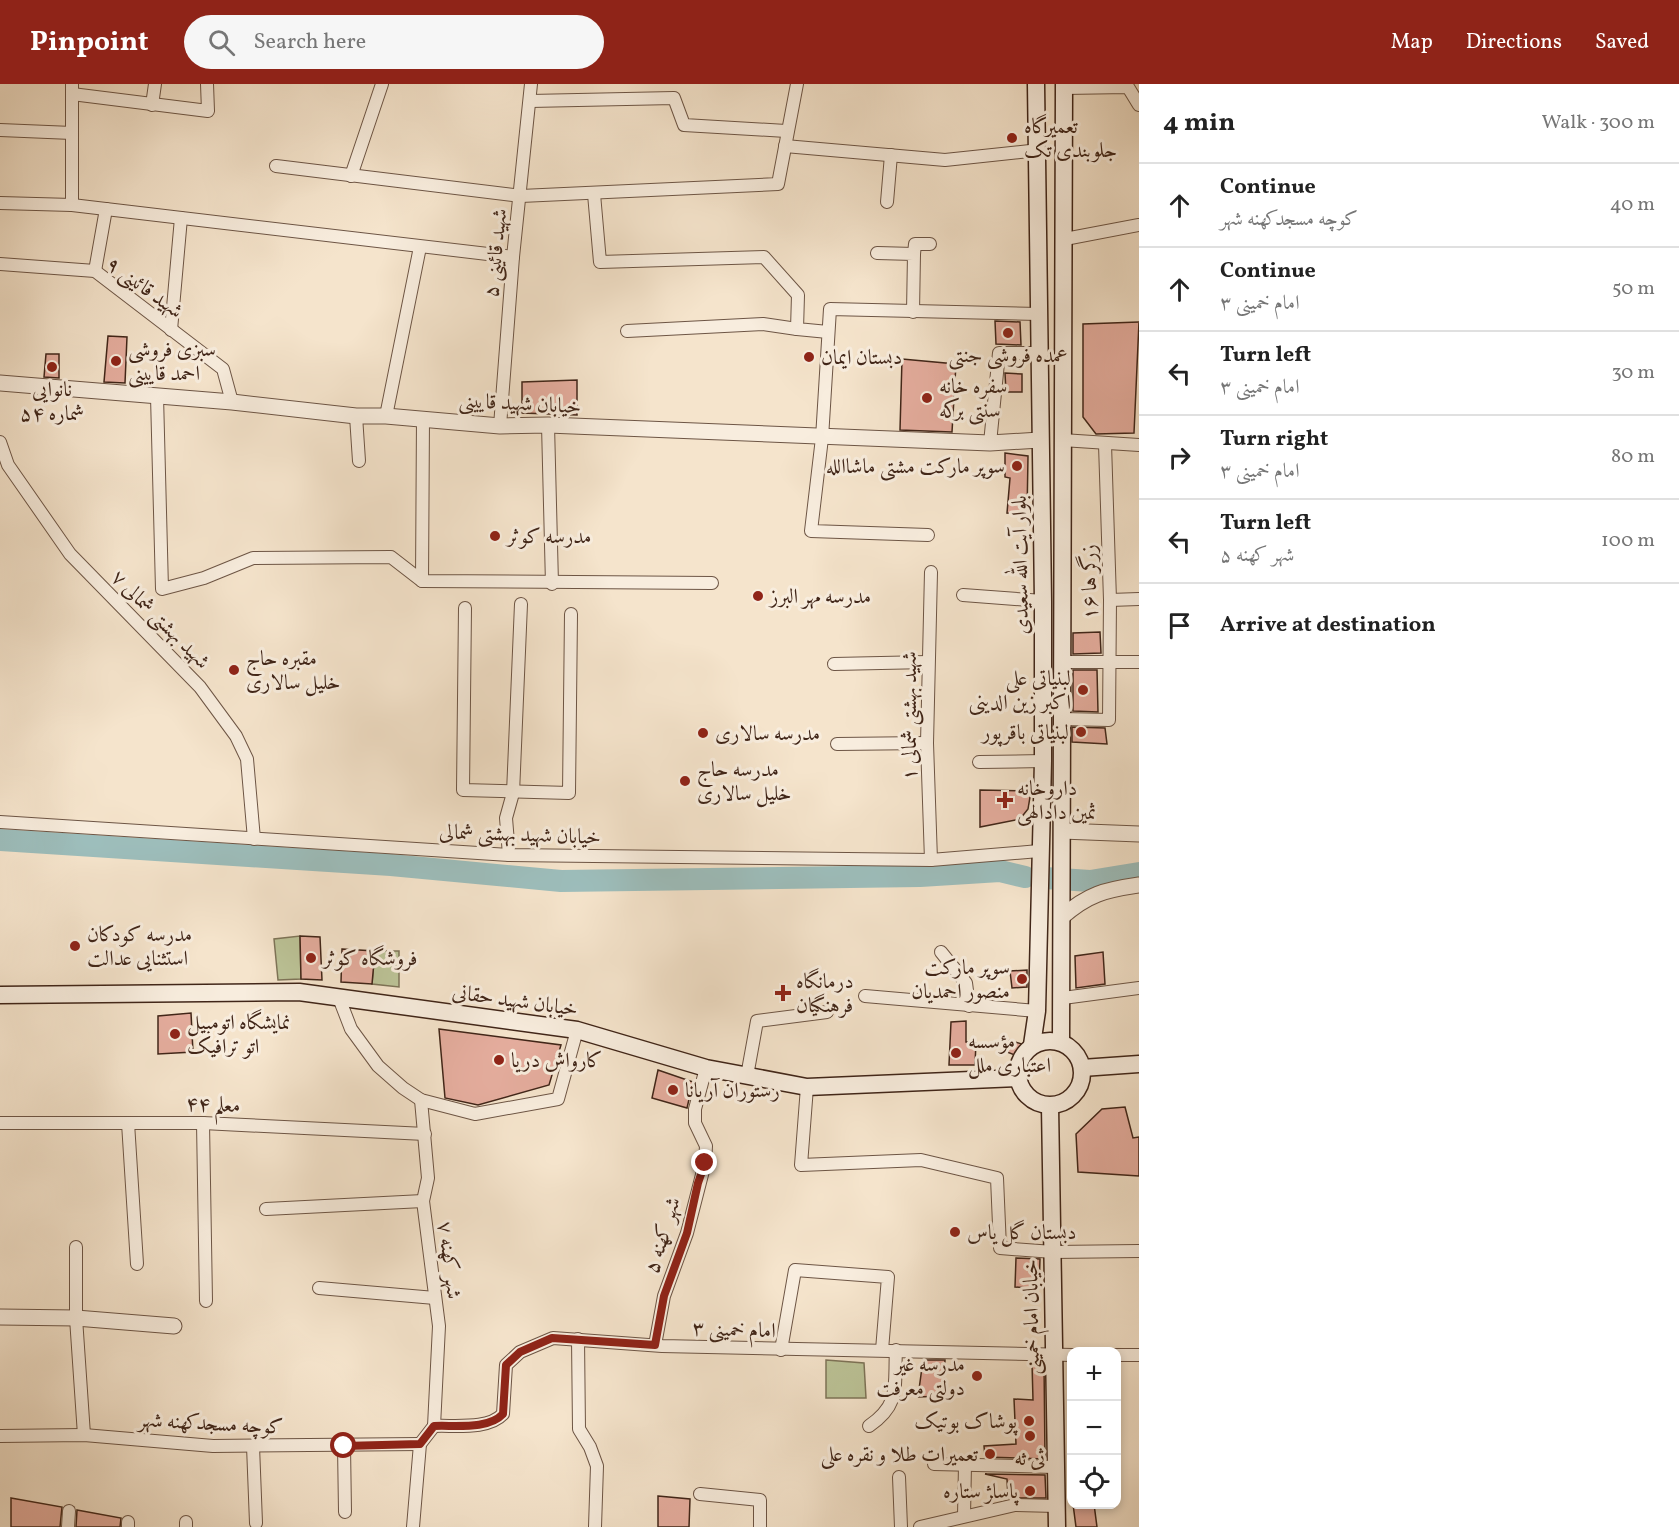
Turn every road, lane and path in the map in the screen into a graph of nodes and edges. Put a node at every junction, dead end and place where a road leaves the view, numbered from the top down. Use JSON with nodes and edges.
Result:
{"nodes":[{"id":1,"x":155,"y":84,"type":"edge"},
{"id":2,"x":207,"y":84,"type":"edge"},
{"id":3,"x":382,"y":84,"type":"edge"},
{"id":4,"x":531,"y":84,"type":"edge"},
{"id":5,"x":797,"y":84,"type":"edge"},
{"id":6,"x":1036,"y":84,"type":"edge"},
{"id":7,"x":1064,"y":86,"type":"edge"},
{"id":8,"x":72,"y":89,"type":"edge"},
{"id":9,"x":530,"y":101,"type":"junction"},
{"id":10,"x":152,"y":105,"type":"junction"},
{"id":11,"x":1139,"y":105,"type":"edge"},
{"id":12,"x":0,"y":130,"type":"edge"},
{"id":13,"x":786,"y":131,"type":"junction"},
{"id":14,"x":72,"y":133,"type":"junction"},
{"id":15,"x":785,"y":146,"type":"junction"},
{"id":16,"x":1039,"y":150,"type":"junction"},
{"id":17,"x":891,"y":156,"type":"junction"},
{"id":18,"x":276,"y":166,"type":"dead end"},
{"id":19,"x":351,"y":176,"type":"junction"},
{"id":20,"x":594,"y":194,"type":"junction"},
{"id":21,"x":521,"y":196,"type":"junction"},
{"id":22,"x":887,"y":202,"type":"dead end"},
{"id":23,"x":0,"y":203,"type":"edge"},
{"id":24,"x":72,"y":205,"type":"junction"},
{"id":25,"x":106,"y":209,"type":"junction"},
{"id":26,"x":181,"y":218,"type":"junction"},
{"id":27,"x":1139,"y":225,"type":"edge"},
{"id":28,"x":1065,"y":239,"type":"junction"},
{"id":29,"x":930,"y":244,"type":"dead end"},
{"id":30,"x":420,"y":247,"type":"junction"},
{"id":31,"x":877,"y":253,"type":"dead end"},
{"id":32,"x":914,"y":254,"type":"junction"},
{"id":33,"x":513,"y":257,"type":"junction"},
{"id":34,"x":0,"y":264,"type":"edge"},
{"id":35,"x":95,"y":271,"type":"junction"},
{"id":36,"x":913,"y":312,"type":"junction"},
{"id":37,"x":1038,"y":314,"type":"junction"},
{"id":38,"x":797,"y":329,"type":"junction"},
{"id":39,"x":171,"y":330,"type":"junction"},
{"id":40,"x":627,"y":331,"type":"dead end"},
{"id":41,"x":828,"y":332,"type":"junction"},
{"id":42,"x":1039,"y":353,"type":"junction"},
{"id":43,"x":0,"y":382,"type":"edge"},
{"id":44,"x":157,"y":396,"type":"junction"},
{"id":45,"x":232,"y":402,"type":"junction"},
{"id":46,"x":356,"y":416,"type":"junction"},
{"id":47,"x":386,"y":416,"type":"junction"},
{"id":48,"x":423,"y":418,"type":"junction"},
{"id":49,"x":1040,"y":420,"type":"junction"},
{"id":50,"x":548,"y":425,"type":"junction"},
{"id":51,"x":500,"y":426,"type":"junction"},
{"id":52,"x":1062,"y":432,"type":"junction"},
{"id":53,"x":822,"y":438,"type":"junction"},
{"id":54,"x":0,"y":442,"type":"edge"},
{"id":55,"x":990,"y":443,"type":"junction"},
{"id":56,"x":1105,"y":444,"type":"junction"},
{"id":57,"x":1139,"y":446,"type":"edge"},
{"id":58,"x":1040,"y":448,"type":"junction"},
{"id":59,"x":1062,"y":457,"type":"junction"},
{"id":60,"x":359,"y":461,"type":"dead end"},
{"id":61,"x":928,"y":535,"type":"dead end"},
{"id":62,"x":931,"y":572,"type":"dead end"},
{"id":63,"x":422,"y":581,"type":"junction"},
{"id":64,"x":712,"y":583,"type":"dead end"},
{"id":65,"x":552,"y":584,"type":"junction"},
{"id":66,"x":963,"y":595,"type":"dead end"},
{"id":67,"x":1139,"y":598,"type":"edge"},
{"id":68,"x":1110,"y":600,"type":"junction"},
{"id":69,"x":1043,"y":601,"type":"junction"},
{"id":70,"x":521,"y":604,"type":"dead end"},
{"id":71,"x":465,"y":608,"type":"dead end"},
{"id":72,"x":571,"y":614,"type":"dead end"},
{"id":73,"x":1109,"y":661,"type":"junction"},
{"id":74,"x":928,"y":662,"type":"junction"},
{"id":75,"x":1062,"y":662,"type":"junction"},
{"id":76,"x":1139,"y":662,"type":"edge"},
{"id":77,"x":834,"y":663,"type":"dead end"},
{"id":78,"x":1063,"y":719,"type":"junction"},
{"id":79,"x":927,"y":743,"type":"junction"},
{"id":80,"x":837,"y":744,"type":"dead end"},
{"id":81,"x":1043,"y":761,"type":"junction"},
{"id":82,"x":979,"y":762,"type":"dead end"},
{"id":83,"x":513,"y":793,"type":"junction"},
{"id":84,"x":0,"y":822,"type":"edge"},
{"id":85,"x":1062,"y":831,"type":"junction"},
{"id":86,"x":1139,"y":834,"type":"edge"},
{"id":87,"x":254,"y":839,"type":"junction"},
{"id":88,"x":1039,"y":851,"type":"junction"},
{"id":89,"x":509,"y":855,"type":"junction"},
{"id":90,"x":931,"y":860,"type":"junction"},
{"id":91,"x":1139,"y":885,"type":"edge"},
{"id":92,"x":1062,"y":917,"type":"junction"},
{"id":93,"x":941,"y":952,"type":"dead end"},
{"id":94,"x":1139,"y":987,"type":"edge"},
{"id":95,"x":0,"y":995,"type":"edge"},
{"id":96,"x":865,"y":996,"type":"dead end"},
{"id":97,"x":339,"y":998,"type":"junction"},
{"id":98,"x":1063,"y":998,"type":"junction"},
{"id":99,"x":969,"y":1006,"type":"junction"},
{"id":100,"x":1037,"y":1011,"type":"junction"},
{"id":101,"x":827,"y":1012,"type":"dead end"},
{"id":102,"x":577,"y":1030,"type":"junction"},
{"id":103,"x":1061,"y":1042,"type":"junction"},
{"id":104,"x":1032,"y":1046,"type":"junction"},
{"id":105,"x":1139,"y":1064,"type":"edge"},
{"id":106,"x":706,"y":1068,"type":"junction"},
{"id":107,"x":1082,"y":1068,"type":"junction"},
{"id":108,"x":747,"y":1076,"type":"junction"},
{"id":109,"x":1018,"y":1078,"type":"junction"},
{"id":110,"x":807,"y":1087,"type":"junction"},
{"id":111,"x":421,"y":1100,"type":"junction"},
{"id":112,"x":1050,"y":1106,"type":"junction"},
{"id":113,"x":0,"y":1123,"type":"edge"},
{"id":114,"x":128,"y":1123,"type":"junction"},
{"id":115,"x":203,"y":1123,"type":"junction"},
{"id":116,"x":425,"y":1134,"type":"junction"},
{"id":117,"x":423,"y":1201,"type":"junction"},
{"id":118,"x":266,"y":1209,"type":"dead end"},
{"id":119,"x":76,"y":1247,"type":"dead end"},
{"id":120,"x":1139,"y":1251,"type":"edge"},
{"id":121,"x":1053,"y":1252,"type":"junction"},
{"id":122,"x":137,"y":1264,"type":"dead end"},
{"id":123,"x":319,"y":1288,"type":"dead end"},
{"id":124,"x":435,"y":1298,"type":"junction"},
{"id":125,"x":206,"y":1301,"type":"dead end"},
{"id":126,"x":0,"y":1317,"type":"edge"},
{"id":127,"x":76,"y":1318,"type":"junction"},
{"id":128,"x":174,"y":1326,"type":"dead end"},
{"id":129,"x":578,"y":1339,"type":"junction"},
{"id":130,"x":655,"y":1345,"type":"junction"},
{"id":131,"x":781,"y":1350,"type":"junction"},
{"id":132,"x":882,"y":1350,"type":"junction"},
{"id":133,"x":896,"y":1350,"type":"junction"},
{"id":134,"x":1121,"y":1354,"type":"edge"},
{"id":135,"x":1139,"y":1354,"type":"edge"},
{"id":136,"x":1063,"y":1355,"type":"edge"},
{"id":137,"x":434,"y":1426,"type":"junction"},
{"id":138,"x":869,"y":1426,"type":"dead end"},
{"id":139,"x":84,"y":1435,"type":"junction"},
{"id":140,"x":0,"y":1436,"type":"edge"},
{"id":141,"x":420,"y":1444,"type":"junction"},
{"id":142,"x":253,"y":1446,"type":"junction"},
{"id":143,"x":344,"y":1446,"type":"junction"},
{"id":144,"x":934,"y":1464,"type":"dead end"},
{"id":145,"x":965,"y":1465,"type":"junction"},
{"id":146,"x":1054,"y":1467,"type":"junction"},
{"id":147,"x":899,"y":1477,"type":"dead end"},
{"id":148,"x":700,"y":1494,"type":"dead end"},
{"id":149,"x":1056,"y":1506,"type":"junction"},
{"id":150,"x":69,"y":1511,"type":"dead end"},
{"id":151,"x":345,"y":1512,"type":"dead end"},
{"id":152,"x":964,"y":1516,"type":"junction"},
{"id":153,"x":256,"y":1523,"type":"dead end"},
{"id":154,"x":68,"y":1527,"type":"edge"},
{"id":155,"x":414,"y":1527,"type":"edge"},
{"id":156,"x":595,"y":1527,"type":"edge"},
{"id":157,"x":760,"y":1527,"type":"edge"},
{"id":158,"x":901,"y":1527,"type":"edge"},
{"id":159,"x":920,"y":1527,"type":"edge"},
{"id":160,"x":1057,"y":1527,"type":"edge"}],
"edges":[{"from":1,"to":10,"type":"street"},
{"from":2,"to":10,"type":"street"},
{"from":3,"to":19,"type":"street"},
{"from":4,"to":9,"type":"street","name":"شهید قائینی ۵"},
{"from":5,"to":13,"type":"street"},
{"from":6,"to":16,"type":"main road","name":"بلوار آیت الله سعیدی"},
{"from":7,"to":11,"type":"street"},
{"from":7,"to":28,"type":"main road","name":"بلوار آیت الله سعیدی"},
{"from":8,"to":10,"type":"street"},
{"from":8,"to":14,"type":"street"},
{"from":9,"to":13,"type":"street"},
{"from":9,"to":21,"type":"street","name":"شهید قائینی ۵"},
{"from":12,"to":14,"type":"street"},
{"from":13,"to":15,"type":"street"},
{"from":14,"to":24,"type":"street"},
{"from":15,"to":17,"type":"street"},
{"from":15,"to":20,"type":"street"},
{"from":16,"to":17,"type":"street"},
{"from":16,"to":37,"type":"main road","name":"بلوار آیت الله سعیدی"},
{"from":17,"to":22,"type":"street"},
{"from":18,"to":19,"type":"street"},
{"from":19,"to":21,"type":"street"},
{"from":20,"to":21,"type":"street"},
{"from":20,"to":38,"type":"street"},
{"from":21,"to":33,"type":"street","name":"شهید قائینی ۵"},
{"from":23,"to":24,"type":"street"},
{"from":24,"to":25,"type":"street"},
{"from":25,"to":26,"type":"street"},
{"from":25,"to":35,"type":"street"},
{"from":26,"to":30,"type":"street"},
{"from":26,"to":39,"type":"street"},
{"from":27,"to":28,"type":"street"},
{"from":28,"to":52,"type":"main road","name":"بلوار آیت الله سعیدی"},
{"from":29,"to":32,"type":"street"},
{"from":30,"to":33,"type":"street"},
{"from":30,"to":47,"type":"street"},
{"from":31,"to":32,"type":"street"},
{"from":32,"to":36,"type":"street"},
{"from":33,"to":51,"type":"street","name":"شهید قائینی ۵"},
{"from":34,"to":35,"type":"street","name":"شهید قائینی ۹"},
{"from":35,"to":39,"type":"street","name":"شهید قائینی ۹"},
{"from":36,"to":37,"type":"street"},
{"from":36,"to":41,"type":"street"},
{"from":37,"to":42,"type":"main road","name":"بلوار آیت الله سعیدی"},
{"from":38,"to":40,"type":"street"},
{"from":38,"to":41,"type":"street"},
{"from":39,"to":45,"type":"street","name":"شهید قائینی ۹"},
{"from":41,"to":53,"type":"street"},
{"from":42,"to":49,"type":"main road","name":"بلوار آیت الله سعیدی"},
{"from":42,"to":55,"type":"street"},
{"from":43,"to":44,"type":"street","name":"خیابان شهید قایینی"},
{"from":44,"to":45,"type":"street","name":"خیابان شهید قایینی"},
{"from":44,"to":63,"type":"street"},
{"from":45,"to":46,"type":"street","name":"خیابان شهید قایینی"},
{"from":46,"to":47,"type":"street","name":"خیابان شهید قایینی"},
{"from":46,"to":60,"type":"street"},
{"from":47,"to":48,"type":"street","name":"خیابان شهید قایینی"},
{"from":48,"to":51,"type":"street","name":"خیابان شهید قایینی"},
{"from":48,"to":63,"type":"street"},
{"from":49,"to":52,"type":"main road"},
{"from":49,"to":58,"type":"main road","name":"بلوار آیت الله سعیدی"},
{"from":50,"to":51,"type":"street","name":"خیابان شهید قایینی"},
{"from":50,"to":53,"type":"street","name":"خیابان شهید قایینی"},
{"from":50,"to":65,"type":"street"},
{"from":52,"to":56,"type":"street"},
{"from":52,"to":59,"type":"main road","name":"بلوار آیت الله سعیدی"},
{"from":53,"to":55,"type":"street","name":"خیابان شهید قایینی"},
{"from":53,"to":61,"type":"street"},
{"from":54,"to":87,"type":"street","name":"شهید بهشتی شمالی ۷"},
{"from":55,"to":58,"type":"street","name":"خیابان شهید قایینی"},
{"from":56,"to":57,"type":"street"},
{"from":56,"to":68,"type":"street","name":"زرگر ها ۱۶"},
{"from":58,"to":59,"type":"main road"},
{"from":58,"to":69,"type":"main road","name":"بلوار آیت الله سعیدی"},
{"from":59,"to":75,"type":"main road","name":"بلوار آیت الله سعیدی"},
{"from":62,"to":74,"type":"street","name":"شهید بهشتی شمالی ۱"},
{"from":63,"to":65,"type":"street"},
{"from":64,"to":65,"type":"street"},
{"from":66,"to":69,"type":"street"},
{"from":67,"to":68,"type":"street"},
{"from":68,"to":73,"type":"street","name":"زرگر ها ۱۶"},
{"from":69,"to":81,"type":"main road","name":"بلوار آیت الله سعیدی"},
{"from":70,"to":83,"type":"street"},
{"from":71,"to":83,"type":"street"},
{"from":72,"to":83,"type":"street"},
{"from":73,"to":75,"type":"street"},
{"from":73,"to":76,"type":"street"},
{"from":73,"to":78,"type":"street","name":"زرگر ها ۱۶"},
{"from":74,"to":77,"type":"street"},
{"from":74,"to":79,"type":"street","name":"شهید بهشتی شمالی ۱"},
{"from":75,"to":78,"type":"main road","name":"بلوار آیت الله سعیدی"},
{"from":78,"to":85,"type":"main road","name":"بلوار آیت الله سعیدی"},
{"from":79,"to":80,"type":"street"},
{"from":79,"to":90,"type":"street","name":"شهید بهشتی شمالی ۱"},
{"from":81,"to":82,"type":"street"},
{"from":81,"to":88,"type":"main road","name":"بلوار آیت الله سعیدی"},
{"from":83,"to":89,"type":"street"},
{"from":84,"to":87,"type":"street","name":"خیابان شهید بهشتی شمالی"},
{"from":85,"to":86,"type":"street"},
{"from":85,"to":92,"type":"main road","name":"بلوار آیت الله سعیدی"},
{"from":87,"to":89,"type":"street","name":"خیابان شهید بهشتی شمالی"},
{"from":88,"to":90,"type":"street","name":"خیابان شهید بهشتی شمالی"},
{"from":88,"to":100,"type":"main road","name":"بلوار آیت الله سعیدی"},
{"from":89,"to":90,"type":"street","name":"خیابان شهید بهشتی شمالی"},
{"from":91,"to":92,"type":"street"},
{"from":92,"to":98,"type":"main road","name":"بلوار آیت الله سعیدی"},
{"from":93,"to":99,"type":"street"},
{"from":94,"to":98,"type":"street"},
{"from":95,"to":97,"type":"main road","name":"خیابان شهید حقانی"},
{"from":96,"to":99,"type":"street"},
{"from":97,"to":102,"type":"main road","name":"خیابان شهید حقانی"},
{"from":97,"to":111,"type":"street"},
{"from":98,"to":103,"type":"main road","name":"بلوار آیت الله سعیدی"},
{"from":99,"to":100,"type":"street"},
{"from":100,"to":104,"type":"main road","name":"بلوار آیت الله سعیدی"},
{"from":101,"to":108,"type":"street"},
{"from":102,"to":106,"type":"main road","name":"خیابان شهید حقانی"},
{"from":102,"to":111,"type":"street"},
{"from":103,"to":104,"type":"main road"},
{"from":103,"to":107,"type":"main road"},
{"from":104,"to":109,"type":"main road"},
{"from":105,"to":107,"type":"main road"},
{"from":106,"to":108,"type":"main road","name":"خیابان شهید حقانی"},
{"from":106,"to":130,"type":"street","name":"شهر کهنه ۵"},
{"from":107,"to":112,"type":"main road"},
{"from":108,"to":110,"type":"main road","name":"خیابان شهید حقانی"},
{"from":109,"to":110,"type":"main road","name":"خیابان شهید حقانی"},
{"from":109,"to":112,"type":"main road"},
{"from":110,"to":121,"type":"street"},
{"from":111,"to":116,"type":"street","name":"شهر کهنه ۷"},
{"from":112,"to":121,"type":"main road","name":"خیابان امام خمینی"},
{"from":113,"to":114,"type":"street","name":"معلم ۴۴"},
{"from":114,"to":115,"type":"street","name":"معلم ۴۴"},
{"from":114,"to":122,"type":"street"},
{"from":115,"to":116,"type":"street","name":"معلم ۴۴"},
{"from":115,"to":125,"type":"street"},
{"from":116,"to":117,"type":"street","name":"شهر کهنه ۷"},
{"from":117,"to":118,"type":"street"},
{"from":117,"to":124,"type":"street","name":"شهر کهنه ۷"},
{"from":119,"to":127,"type":"street"},
{"from":120,"to":121,"type":"street"},
{"from":121,"to":136,"type":"main road","name":"خیابان امام خمینی"},
{"from":123,"to":124,"type":"street"},
{"from":124,"to":137,"type":"street","name":"شهر کهنه ۷"},
{"from":126,"to":127,"type":"street"},
{"from":127,"to":128,"type":"street"},
{"from":127,"to":139,"type":"street"},
{"from":129,"to":130,"type":"street","name":"امام خمینی ۳"},
{"from":129,"to":137,"type":"street","name":"امام خمینی ۳"},
{"from":129,"to":156,"type":"street"},
{"from":130,"to":131,"type":"street","name":"امام خمینی ۳"},
{"from":131,"to":132,"type":"street","name":"امام خمینی ۳"},
{"from":131,"to":132,"type":"street"},
{"from":132,"to":133,"type":"street","name":"امام خمینی ۳"},
{"from":133,"to":136,"type":"street","name":"امام خمینی ۳"},
{"from":133,"to":138,"type":"street"},
{"from":134,"to":135,"type":"street"},
{"from":136,"to":146,"type":"main road","name":"خیابان امام خمینی"},
{"from":137,"to":141,"type":"street"},
{"from":139,"to":140,"type":"street","name":"کوچه مسجدکهنه شهر"},
{"from":139,"to":142,"type":"street","name":"کوچه مسجدکهنه شهر"},
{"from":141,"to":143,"type":"street","name":"کوچه مسجدکهنه شهر"},
{"from":141,"to":155,"type":"street"},
{"from":142,"to":143,"type":"street","name":"کوچه مسجدکهنه شهر"},
{"from":142,"to":153,"type":"street"},
{"from":143,"to":151,"type":"street"},
{"from":144,"to":145,"type":"street"},
{"from":145,"to":146,"type":"street"},
{"from":145,"to":152,"type":"street"},
{"from":146,"to":149,"type":"main road","name":"خیابان امام خمینی"},
{"from":147,"to":158,"type":"street"},
{"from":148,"to":157,"type":"street"},
{"from":149,"to":152,"type":"street"},
{"from":149,"to":160,"type":"main road","name":"خیابان امام خمینی"},
{"from":150,"to":154,"type":"street"},
{"from":152,"to":159,"type":"street"}]}
